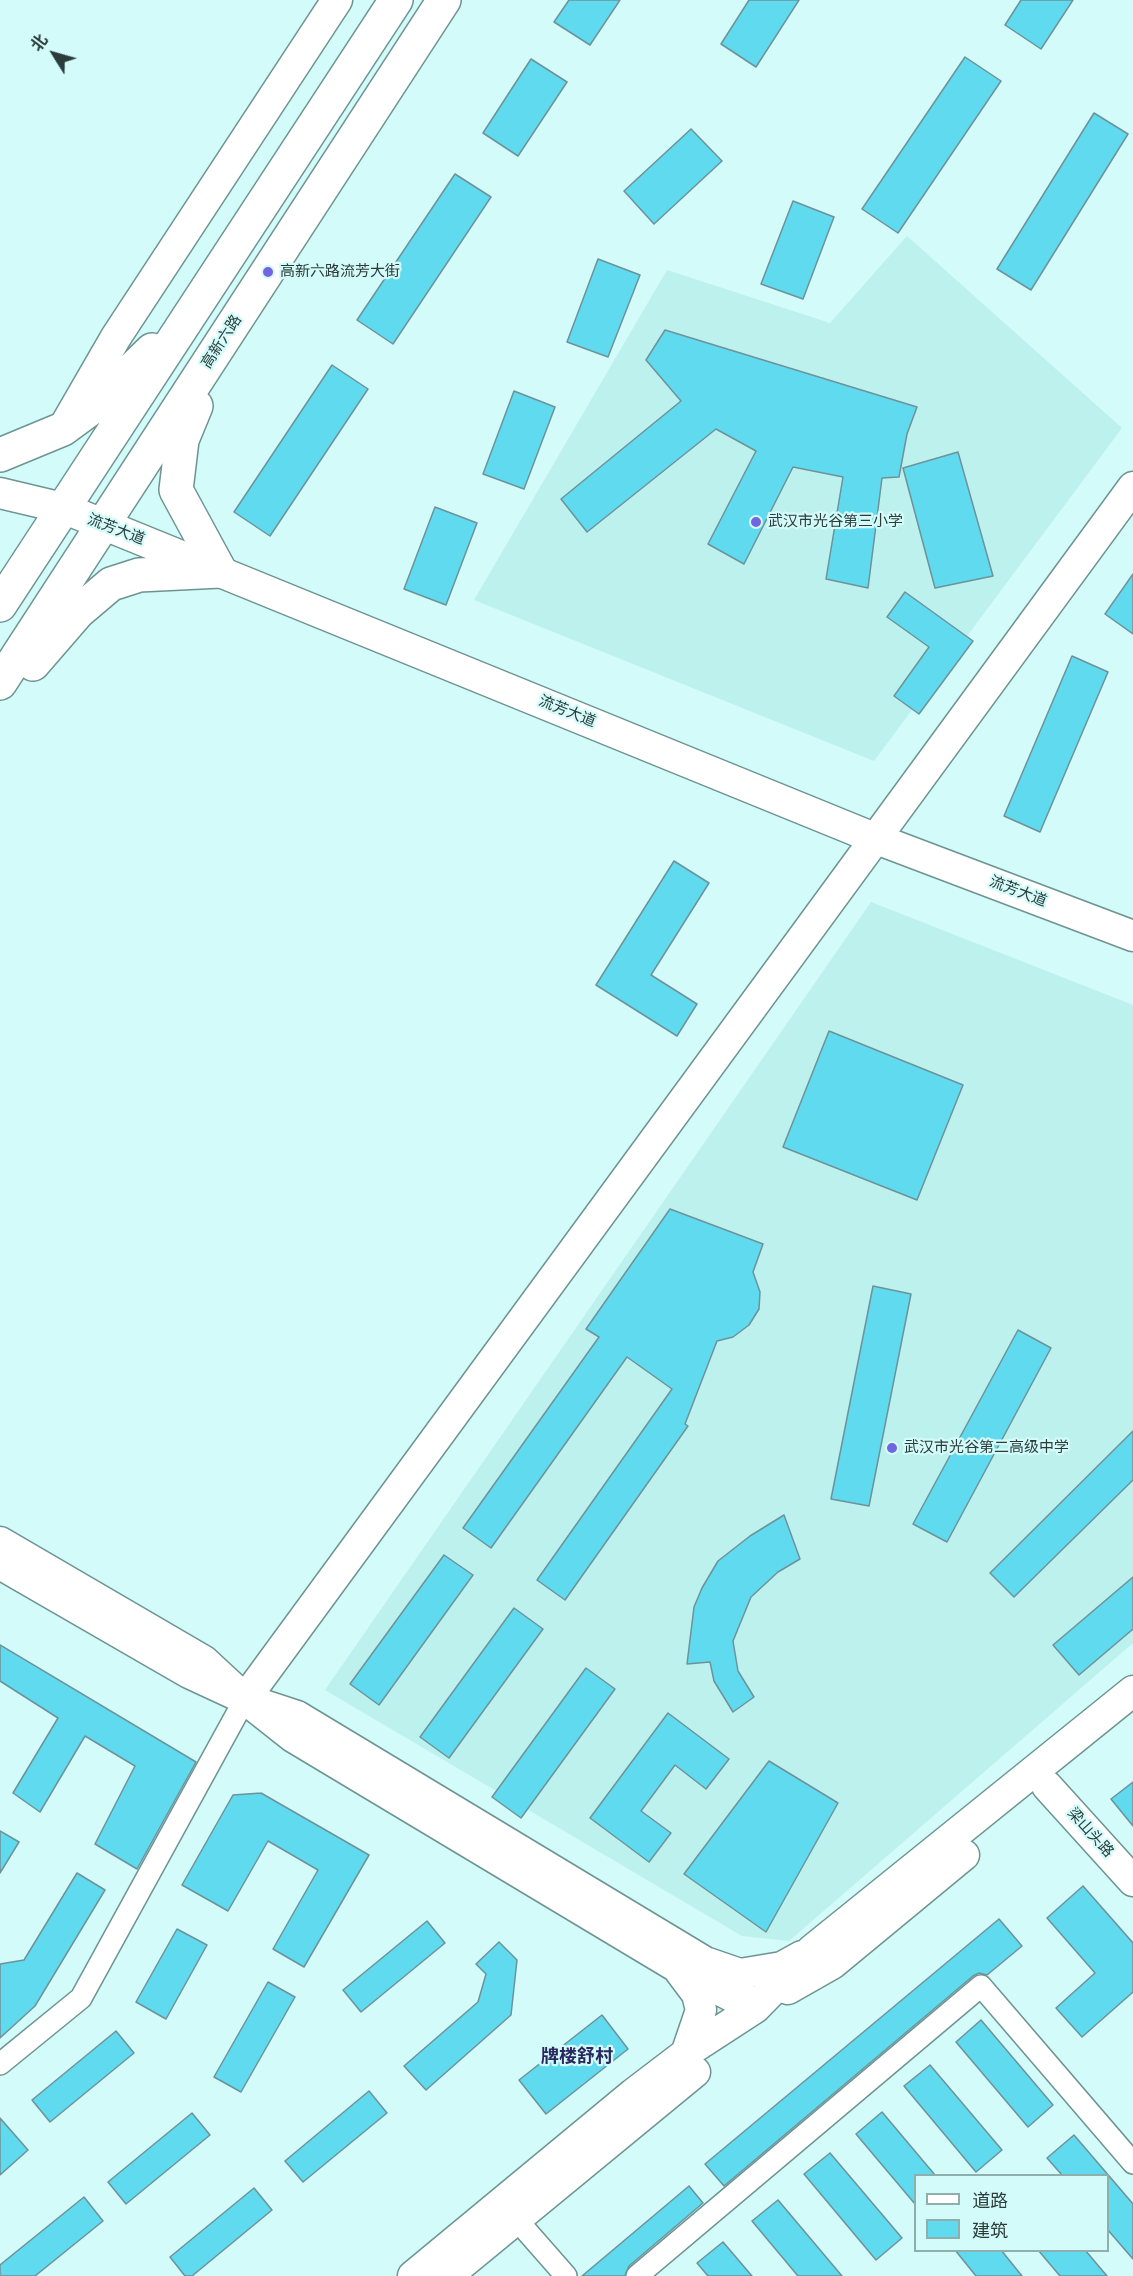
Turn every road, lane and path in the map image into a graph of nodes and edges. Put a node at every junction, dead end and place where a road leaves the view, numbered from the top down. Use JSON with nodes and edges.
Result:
{"nodes":[{"id":1,"x":337,"y":0,"type":"edge"},
{"id":2,"x":396,"y":0,"type":"edge"},
{"id":3,"x":444,"y":0,"type":"edge"},
{"id":4,"x":196,"y":307,"type":"junction"},
{"id":5,"x":228,"y":333,"type":"junction"},
{"id":6,"x":63,"y":429,"type":"junction"},
{"id":7,"x":0,"y":455,"type":"edge"},
{"id":8,"x":1133,"y":487,"type":"edge"},
{"id":9,"x":0,"y":493,"type":"edge"},
{"id":10,"x":63,"y":508,"type":"junction"},
{"id":11,"x":104,"y":525,"type":"junction"},
{"id":12,"x":220,"y":571,"type":"junction"},
{"id":13,"x":0,"y":605,"type":"edge"},
{"id":14,"x":0,"y":683,"type":"edge"},
{"id":15,"x":0,"y":702,"type":"edge"},
{"id":16,"x":874,"y":838,"type":"junction"},
{"id":17,"x":1133,"y":936,"type":"edge"},
{"id":18,"x":0,"y":1542,"type":"edge"},
{"id":19,"x":0,"y":1564,"type":"edge"},
{"id":20,"x":1133,"y":1691,"type":"edge"},
{"id":21,"x":245,"y":1699,"type":"junction"},
{"id":22,"x":1133,"y":1716,"type":"edge"},
{"id":23,"x":1047,"y":1786,"type":"junction"},
{"id":24,"x":1133,"y":1881,"type":"edge"},
{"id":25,"x":812,"y":1950,"type":"junction"},
{"id":26,"x":686,"y":1962,"type":"junction"},
{"id":27,"x":755,"y":2008,"type":"junction"},
{"id":28,"x":686,"y":2054,"type":"junction"},
{"id":29,"x":0,"y":2064,"type":"edge"},
{"id":30,"x":1133,"y":2163,"type":"edge"},
{"id":31,"x":516,"y":2219,"type":"junction"},
{"id":32,"x":413,"y":2276,"type":"edge"},
{"id":33,"x":447,"y":2276,"type":"edge"},
{"id":34,"x":566,"y":2276,"type":"edge"},
{"id":35,"x":637,"y":2276,"type":"edge"}],
"edges":[{"from":1,"to":6,"type":"main road"},
{"from":2,"to":4,"type":"main road"},
{"from":3,"to":5,"type":"main road","name":"高新六路"},
{"from":4,"to":6,"type":"main road"},
{"from":4,"to":10,"type":"main road"},
{"from":5,"to":11,"type":"main road","name":"高新六路"},
{"from":5,"to":12,"type":"main road"},
{"from":6,"to":7,"type":"main road"},
{"from":8,"to":16,"type":"main road"},
{"from":9,"to":10,"type":"main road","name":"流芳大道"},
{"from":10,"to":11,"type":"main road","name":"流芳大道"},
{"from":10,"to":13,"type":"main road"},
{"from":11,"to":12,"type":"main road","name":"流芳大道"},
{"from":11,"to":14,"type":"main road","name":"高新六路"},
{"from":12,"to":15,"type":"main road"},
{"from":12,"to":16,"type":"main road","name":"流芳大道"},
{"from":16,"to":17,"type":"main road","name":"流芳大道"},
{"from":16,"to":21,"type":"main road"},
{"from":18,"to":21,"type":"main road"},
{"from":19,"to":21,"type":"main road"},
{"from":20,"to":25,"type":"main road"},
{"from":21,"to":26,"type":"main road"},
{"from":21,"to":29,"type":"street"},
{"from":22,"to":23,"type":"main road"},
{"from":23,"to":24,"type":"main road","name":"梁山头路"},
{"from":23,"to":27,"type":"main road"},
{"from":25,"to":26,"type":"main road"},
{"from":25,"to":27,"type":"main road"},
{"from":26,"to":27,"type":"main road"},
{"from":26,"to":28,"type":"main road"},
{"from":27,"to":28,"type":"main road"},
{"from":27,"to":31,"type":"main road"},
{"from":28,"to":32,"type":"main road"},
{"from":30,"to":35,"type":"street"},
{"from":31,"to":33,"type":"main road"},
{"from":31,"to":34,"type":"street"}]}
